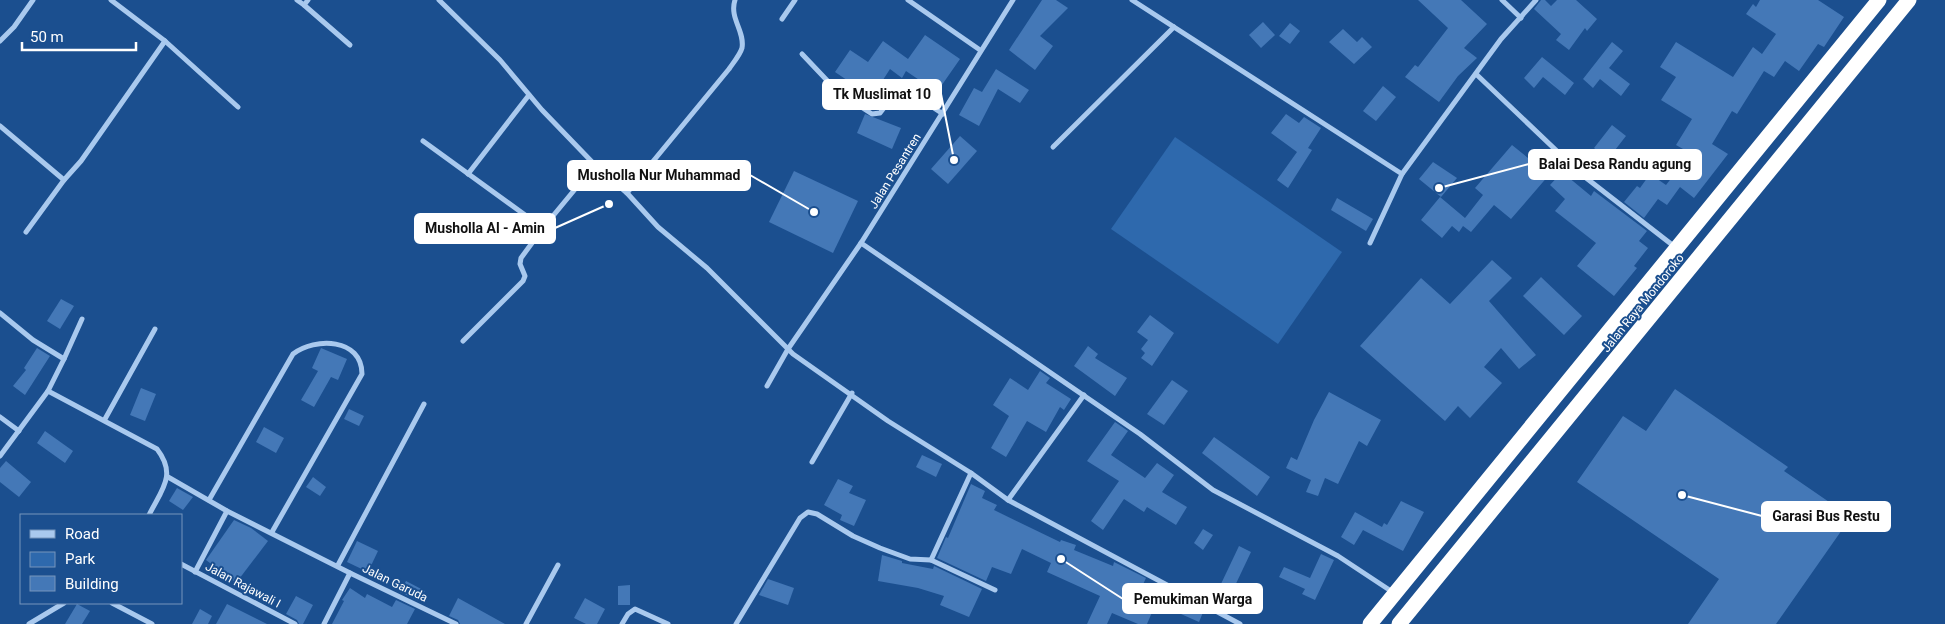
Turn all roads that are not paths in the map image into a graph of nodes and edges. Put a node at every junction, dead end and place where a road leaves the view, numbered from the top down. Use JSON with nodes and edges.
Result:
{"nodes":[{"id":1,"x":33,"y":0,"type":"edge"},
{"id":2,"x":111,"y":0,"type":"edge"},
{"id":3,"x":297,"y":0,"type":"edge"},
{"id":4,"x":308,"y":0,"type":"edge"},
{"id":5,"x":439,"y":0,"type":"edge"},
{"id":6,"x":734,"y":0,"type":"edge"},
{"id":7,"x":795,"y":0,"type":"edge"},
{"id":8,"x":908,"y":0,"type":"edge"},
{"id":9,"x":1013,"y":0,"type":"edge"},
{"id":10,"x":1132,"y":0,"type":"edge"},
{"id":11,"x":1502,"y":0,"type":"edge"},
{"id":12,"x":1536,"y":0,"type":"edge"},
{"id":13,"x":1879,"y":0,"type":"edge"},
{"id":14,"x":1909,"y":0,"type":"edge"},
{"id":15,"x":304,"y":5,"type":"junction"},
{"id":16,"x":1520,"y":18,"type":"junction"},
{"id":17,"x":782,"y":20,"type":"dead end"},
{"id":18,"x":1174,"y":27,"type":"junction"},
{"id":19,"x":0,"y":41,"type":"edge"},
{"id":20,"x":165,"y":41,"type":"junction"},
{"id":21,"x":350,"y":45,"type":"dead end"},
{"id":22,"x":980,"y":50,"type":"junction"},
{"id":23,"x":802,"y":54,"type":"dead end"},
{"id":24,"x":1476,"y":74,"type":"junction"},
{"id":25,"x":529,"y":94,"type":"junction"},
{"id":26,"x":238,"y":107,"type":"dead end"},
{"id":27,"x":943,"y":114,"type":"junction"},
{"id":28,"x":0,"y":126,"type":"edge"},
{"id":29,"x":423,"y":141,"type":"dead end"},
{"id":30,"x":1053,"y":147,"type":"dead end"},
{"id":31,"x":595,"y":165,"type":"junction"},
{"id":32,"x":468,"y":174,"type":"junction"},
{"id":33,"x":1402,"y":174,"type":"junction"},
{"id":34,"x":64,"y":180,"type":"junction"},
{"id":35,"x":627,"y":193,"type":"junction"},
{"id":36,"x":542,"y":228,"type":"junction"},
{"id":37,"x":26,"y":232,"type":"dead end"},
{"id":38,"x":861,"y":243,"type":"junction"},
{"id":39,"x":1370,"y":243,"type":"dead end"},
{"id":40,"x":1678,"y":250,"type":"junction"},
{"id":41,"x":0,"y":313,"type":"edge"},
{"id":42,"x":82,"y":319,"type":"dead end"},
{"id":43,"x":155,"y":328,"type":"dead end"},
{"id":44,"x":463,"y":341,"type":"dead end"},
{"id":45,"x":791,"y":352,"type":"junction"},
{"id":46,"x":64,"y":359,"type":"junction"},
{"id":47,"x":767,"y":386,"type":"dead end"},
{"id":48,"x":48,"y":391,"type":"junction"},
{"id":49,"x":852,"y":393,"type":"junction"},
{"id":50,"x":1084,"y":395,"type":"junction"},
{"id":51,"x":424,"y":404,"type":"dead end"},
{"id":52,"x":0,"y":417,"type":"edge"},
{"id":53,"x":105,"y":420,"type":"junction"},
{"id":54,"x":19,"y":431,"type":"junction"},
{"id":55,"x":0,"y":456,"type":"edge"},
{"id":56,"x":812,"y":462,"type":"dead end"},
{"id":57,"x":971,"y":473,"type":"junction"},
{"id":58,"x":168,"y":477,"type":"junction"},
{"id":59,"x":209,"y":500,"type":"junction"},
{"id":60,"x":1008,"y":500,"type":"junction"},
{"id":61,"x":228,"y":511,"type":"junction"},
{"id":62,"x":150,"y":514,"type":"edge"},
{"id":63,"x":272,"y":532,"type":"junction"},
{"id":64,"x":931,"y":560,"type":"junction"},
{"id":65,"x":182,"y":565,"type":"edge"},
{"id":66,"x":558,"y":565,"type":"dead end"},
{"id":67,"x":338,"y":566,"type":"junction"},
{"id":68,"x":195,"y":572,"type":"junction"},
{"id":69,"x":350,"y":573,"type":"junction"},
{"id":70,"x":995,"y":590,"type":"dead end"},
{"id":71,"x":1394,"y":593,"type":"junction"},
{"id":72,"x":62,"y":604,"type":"edge"},
{"id":73,"x":114,"y":604,"type":"edge"},
{"id":74,"x":29,"y":624,"type":"edge"},
{"id":75,"x":152,"y":624,"type":"edge"},
{"id":76,"x":295,"y":624,"type":"edge"},
{"id":77,"x":324,"y":624,"type":"edge"},
{"id":78,"x":456,"y":624,"type":"edge"},
{"id":79,"x":526,"y":624,"type":"edge"},
{"id":80,"x":622,"y":624,"type":"edge"},
{"id":81,"x":668,"y":624,"type":"edge"},
{"id":82,"x":736,"y":624,"type":"edge"},
{"id":83,"x":1240,"y":624,"type":"edge"},
{"id":84,"x":1370,"y":624,"type":"edge"},
{"id":85,"x":1399,"y":624,"type":"edge"}],
"edges":[{"from":1,"to":19,"type":"street"},
{"from":2,"to":20,"type":"street"},
{"from":3,"to":15,"type":"street"},
{"from":4,"to":15,"type":"street"},
{"from":5,"to":25,"type":"street"},
{"from":6,"to":35,"type":"street"},
{"from":7,"to":17,"type":"street"},
{"from":8,"to":22,"type":"street"},
{"from":9,"to":22,"type":"street","name":"Jalan Pesantren"},
{"from":10,"to":18,"type":"street"},
{"from":11,"to":16,"type":"street"},
{"from":12,"to":16,"type":"street"},
{"from":13,"to":40,"type":"highway","name":"Jalan Raya Mondoroko"},
{"from":14,"to":85,"type":"highway","name":"Jalan Raya Mondoroko"},
{"from":15,"to":21,"type":"street"},
{"from":16,"to":24,"type":"street"},
{"from":18,"to":30,"type":"street"},
{"from":18,"to":33,"type":"street"},
{"from":20,"to":26,"type":"street"},
{"from":20,"to":34,"type":"street"},
{"from":22,"to":27,"type":"street","name":"Jalan Pesantren"},
{"from":23,"to":27,"type":"street"},
{"from":24,"to":33,"type":"street"},
{"from":24,"to":40,"type":"street"},
{"from":25,"to":31,"type":"street"},
{"from":25,"to":32,"type":"street"},
{"from":27,"to":38,"type":"street","name":"Jalan Pesantren"},
{"from":28,"to":34,"type":"street"},
{"from":29,"to":32,"type":"street"},
{"from":31,"to":35,"type":"street"},
{"from":31,"to":36,"type":"street"},
{"from":32,"to":36,"type":"street"},
{"from":33,"to":39,"type":"street"},
{"from":34,"to":37,"type":"street"},
{"from":35,"to":45,"type":"street"},
{"from":36,"to":44,"type":"street"},
{"from":38,"to":45,"type":"street","name":"Jalan Pesantren"},
{"from":38,"to":50,"type":"street"},
{"from":40,"to":71,"type":"highway","name":"Jalan Raya Mondoroko"},
{"from":41,"to":46,"type":"street"},
{"from":42,"to":46,"type":"street"},
{"from":43,"to":53,"type":"street"},
{"from":45,"to":47,"type":"street","name":"Jalan Pesantren"},
{"from":45,"to":49,"type":"street"},
{"from":46,"to":48,"type":"street"},
{"from":48,"to":53,"type":"street"},
{"from":48,"to":54,"type":"street"},
{"from":49,"to":56,"type":"street"},
{"from":49,"to":57,"type":"street"},
{"from":50,"to":60,"type":"street"},
{"from":50,"to":71,"type":"street"},
{"from":51,"to":67,"type":"street"},
{"from":52,"to":54,"type":"street"},
{"from":53,"to":58,"type":"street"},
{"from":54,"to":55,"type":"street"},
{"from":57,"to":60,"type":"street"},
{"from":57,"to":64,"type":"street"},
{"from":58,"to":59,"type":"street"},
{"from":58,"to":62,"type":"street"},
{"from":59,"to":61,"type":"street"},
{"from":59,"to":63,"type":"street"},
{"from":60,"to":83,"type":"street"},
{"from":61,"to":63,"type":"street"},
{"from":61,"to":68,"type":"street"},
{"from":63,"to":67,"type":"street"},
{"from":64,"to":70,"type":"street"},
{"from":64,"to":82,"type":"street"},
{"from":65,"to":68,"type":"street","name":"Jalan Rajawali I"},
{"from":66,"to":79,"type":"street"},
{"from":67,"to":69,"type":"street"},
{"from":68,"to":76,"type":"street","name":"Jalan Rajawali I"},
{"from":69,"to":77,"type":"street","name":"Jalan Garuda"},
{"from":69,"to":78,"type":"street","name":"Jalan Garuda"},
{"from":71,"to":84,"type":"highway","name":"Jalan Raya Mondoroko"},
{"from":72,"to":74,"type":"street"},
{"from":73,"to":75,"type":"street"},
{"from":80,"to":81,"type":"street"}]}
